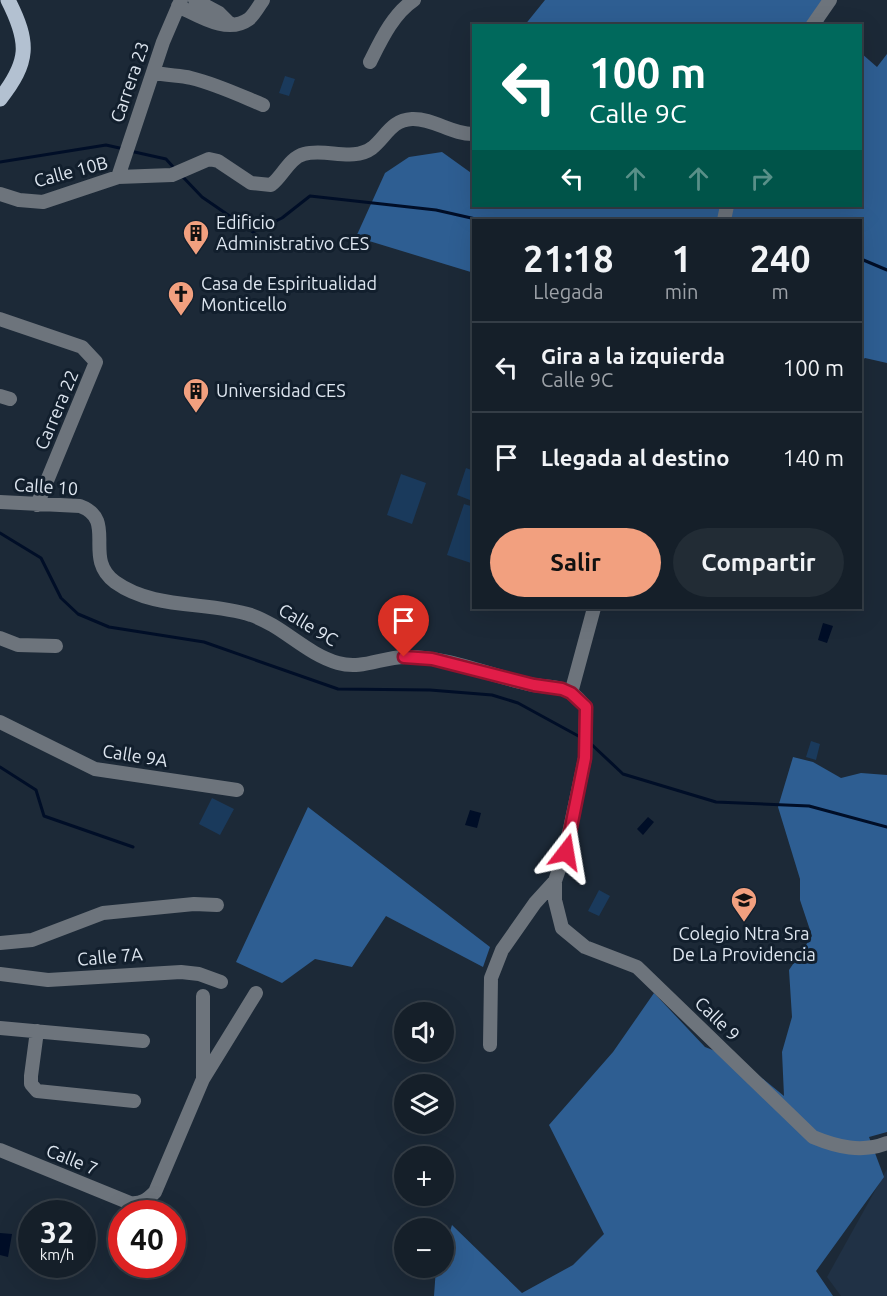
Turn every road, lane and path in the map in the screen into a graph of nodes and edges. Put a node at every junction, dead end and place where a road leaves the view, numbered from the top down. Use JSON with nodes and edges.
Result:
{"nodes":[{"id":1,"x":8,"y":0,"type":"edge"},
{"id":2,"x":195,"y":0,"type":"edge"},
{"id":3,"x":263,"y":0,"type":"edge"},
{"id":4,"x":414,"y":0,"type":"edge"},
{"id":5,"x":830,"y":0,"type":"edge"},
{"id":6,"x":179,"y":3,"type":"edge"},
{"id":7,"x":231,"y":24,"type":"junction"},
{"id":8,"x":813,"y":24,"type":"edge"},
{"id":9,"x":370,"y":62,"type":"dead end"},
{"id":10,"x":153,"y":72,"type":"junction"},
{"id":11,"x":0,"y":99,"type":"edge"},
{"id":12,"x":263,"y":105,"type":"dead end"},
{"id":13,"x":472,"y":134,"type":"edge"},
{"id":14,"x":118,"y":177,"type":"junction"},
{"id":15,"x":0,"y":194,"type":"edge"},
{"id":16,"x":0,"y":319,"type":"edge"},
{"id":17,"x":0,"y":501,"type":"edge"},
{"id":18,"x":37,"y":505,"type":"junction"},
{"id":19,"x":104,"y":570,"type":"joint"},
{"id":20,"x":594,"y":609,"type":"edge"},
{"id":21,"x":0,"y":638,"type":"edge"},
{"id":22,"x":56,"y":646,"type":"dead end"},
{"id":23,"x":571,"y":693,"type":"junction"},
{"id":24,"x":0,"y":722,"type":"edge"},
{"id":25,"x":237,"y":790,"type":"dead end"},
{"id":26,"x":555,"y":881,"type":"junction"},
{"id":27,"x":217,"y":905,"type":"dead end"},
{"id":28,"x":0,"y":943,"type":"edge"},
{"id":29,"x":0,"y":974,"type":"edge"},
{"id":30,"x":221,"y":982,"type":"dead end"},
{"id":31,"x":256,"y":993,"type":"dead end"},
{"id":32,"x":203,"y":996,"type":"dead end"},
{"id":33,"x":0,"y":1028,"type":"edge"},
{"id":34,"x":37,"y":1031,"type":"junction"},
{"id":35,"x":143,"y":1041,"type":"dead end"},
{"id":36,"x":490,"y":1045,"type":"dead end"},
{"id":37,"x":203,"y":1079,"type":"junction"},
{"id":38,"x":134,"y":1101,"type":"dead end"},
{"id":39,"x":887,"y":1143,"type":"edge"},
{"id":40,"x":0,"y":1150,"type":"edge"}],
"edges":[{"from":1,"to":11,"type":"main road"},
{"from":2,"to":7,"type":"street"},
{"from":3,"to":7,"type":"street"},
{"from":4,"to":9,"type":"street"},
{"from":5,"to":8,"type":"street"},
{"from":6,"to":7,"type":"street"},
{"from":6,"to":10,"type":"street","name":"Carrera 23"},
{"from":10,"to":12,"type":"street"},
{"from":10,"to":14,"type":"street","name":"Carrera 23"},
{"from":13,"to":14,"type":"street","name":"Calle 10B"},
{"from":14,"to":15,"type":"street","name":"Calle 10B"},
{"from":16,"to":18,"type":"street","name":"Carrera 22"},
{"from":17,"to":18,"type":"street","name":"Calle 10"},
{"from":18,"to":19,"type":"street","name":"Calle 10"},
{"from":19,"to":23,"type":"street","name":"Calle 9C"},
{"from":20,"to":23,"type":"street"},
{"from":21,"to":22,"type":"street"},
{"from":23,"to":26,"type":"street"},
{"from":24,"to":25,"type":"street","name":"Calle 9A"},
{"from":26,"to":36,"type":"street"},
{"from":26,"to":39,"type":"street","name":"Calle 9"},
{"from":27,"to":28,"type":"street"},
{"from":29,"to":30,"type":"street","name":"Calle 7A"},
{"from":31,"to":37,"type":"street"},
{"from":32,"to":37,"type":"street"},
{"from":33,"to":34,"type":"street"},
{"from":34,"to":35,"type":"street"},
{"from":34,"to":38,"type":"street"},
{"from":37,"to":40,"type":"street","name":"Calle 7"}]}
